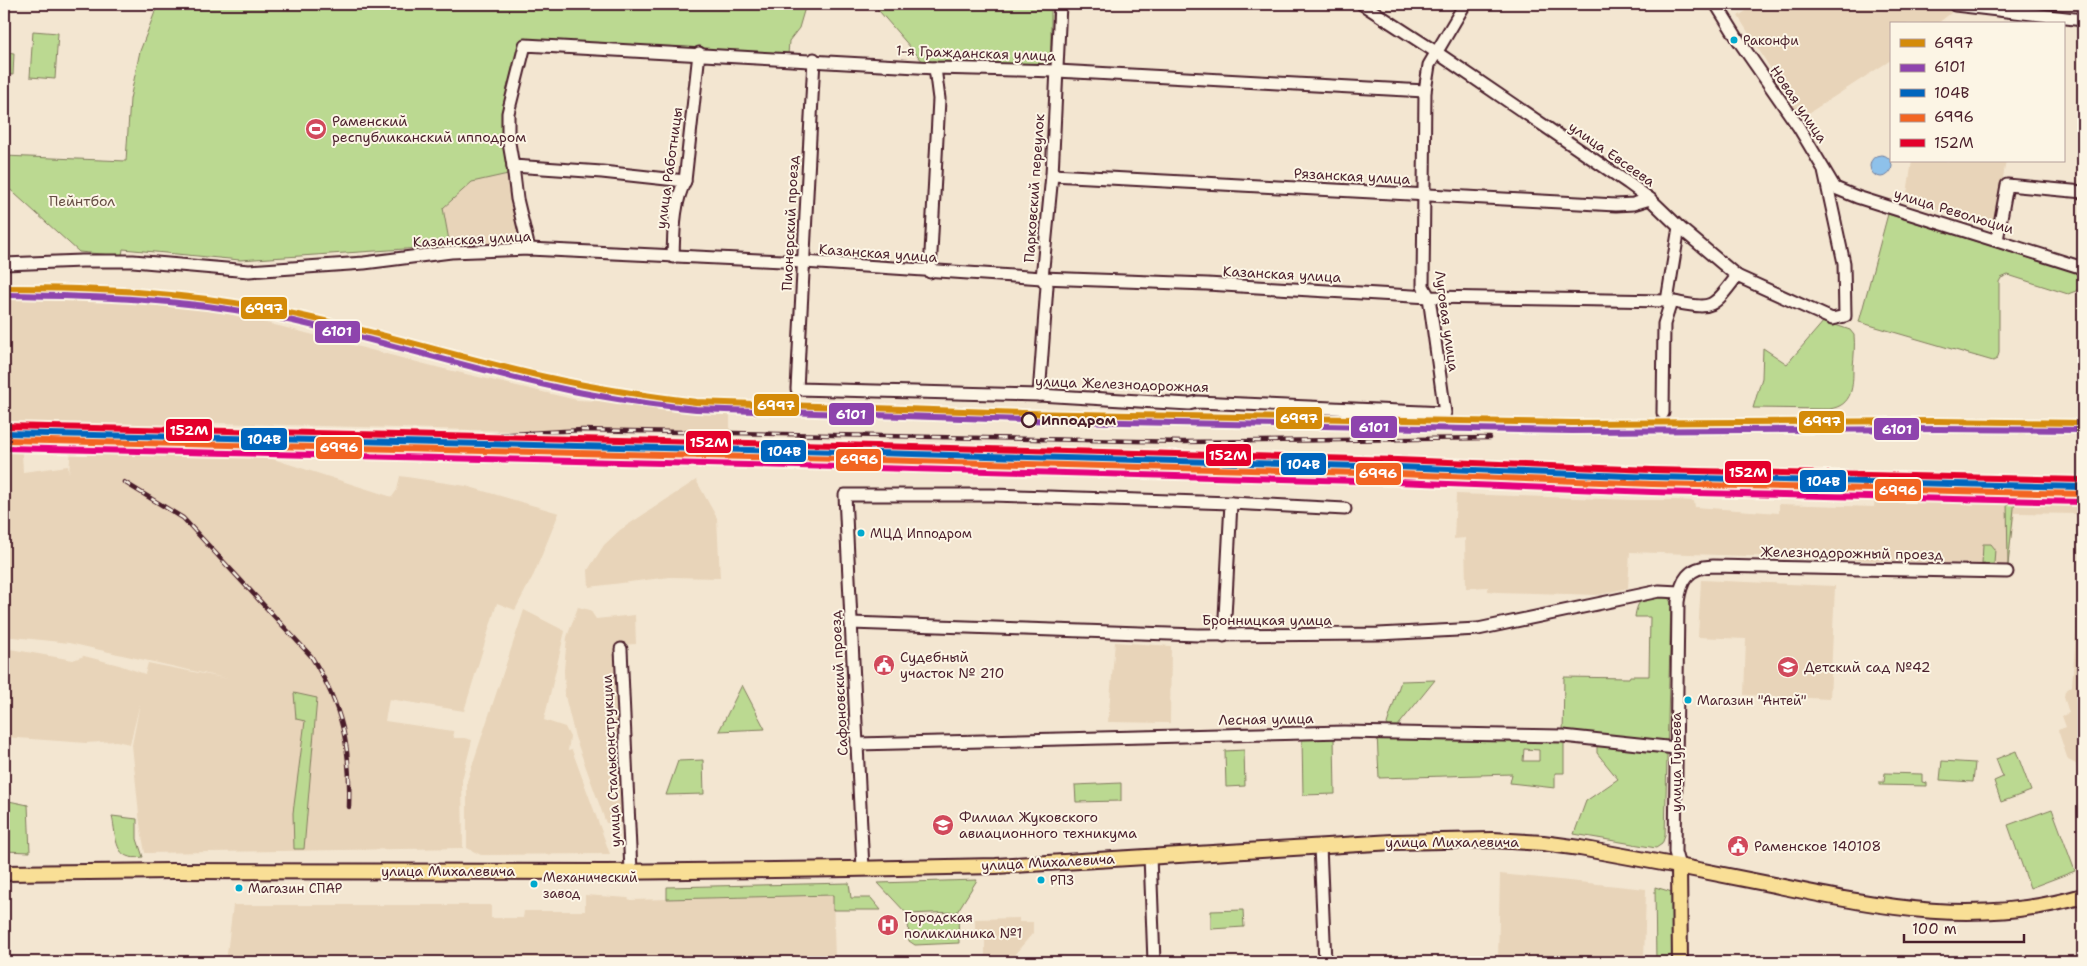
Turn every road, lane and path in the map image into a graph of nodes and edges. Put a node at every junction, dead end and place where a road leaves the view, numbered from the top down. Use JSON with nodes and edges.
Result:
{"nodes":[{"id":1,"x":1061,"y":4,"type":"edge"},
{"id":2,"x":1362,"y":4,"type":"edge"},
{"id":3,"x":1465,"y":4,"type":"edge"},
{"id":4,"x":1716,"y":4,"type":"edge"},
{"id":5,"x":1955,"y":5,"type":"dead end"},
{"id":6,"x":2083,"y":20,"type":"edge"},
{"id":7,"x":1436,"y":52,"type":"junction"},
{"id":8,"x":699,"y":54,"type":"junction"},
{"id":9,"x":814,"y":59,"type":"junction"},
{"id":10,"x":935,"y":68,"type":"junction"},
{"id":11,"x":1057,"y":71,"type":"junction"},
{"id":12,"x":1425,"y":91,"type":"junction"},
{"id":13,"x":513,"y":166,"type":"junction"},
{"id":14,"x":1824,"y":171,"type":"junction"},
{"id":15,"x":1052,"y":175,"type":"junction"},
{"id":16,"x":685,"y":181,"type":"junction"},
{"id":17,"x":2083,"y":192,"type":"edge"},
{"id":18,"x":1424,"y":195,"type":"junction"},
{"id":19,"x":1650,"y":199,"type":"junction"},
{"id":20,"x":1679,"y":228,"type":"junction"},
{"id":21,"x":1997,"y":240,"type":"junction"},
{"id":22,"x":529,"y":249,"type":"junction"},
{"id":23,"x":673,"y":258,"type":"junction"},
{"id":24,"x":804,"y":262,"type":"junction"},
{"id":25,"x":4,"y":264,"type":"edge"},
{"id":26,"x":2083,"y":268,"type":"edge"},
{"id":27,"x":930,"y":272,"type":"junction"},
{"id":28,"x":1737,"y":276,"type":"junction"},
{"id":29,"x":1042,"y":278,"type":"junction"},
{"id":30,"x":1428,"y":297,"type":"junction"},
{"id":31,"x":1667,"y":301,"type":"junction"},
{"id":32,"x":797,"y":388,"type":"joint"},
{"id":33,"x":1039,"y":395,"type":"junction"},
{"id":34,"x":1445,"y":413,"type":"joint"},
{"id":35,"x":1663,"y":413,"type":"dead end"},
{"id":36,"x":1231,"y":503,"type":"junction"},
{"id":37,"x":1345,"y":509,"type":"dead end"},
{"id":38,"x":2008,"y":572,"type":"dead end"},
{"id":39,"x":1679,"y":592,"type":"junction"},
{"id":40,"x":851,"y":623,"type":"junction"},
{"id":41,"x":1224,"y":636,"type":"junction"},
{"id":42,"x":621,"y":649,"type":"dead end"},
{"id":43,"x":857,"y":744,"type":"junction"},
{"id":44,"x":1676,"y":748,"type":"junction"},
{"id":45,"x":1320,"y":846,"type":"junction"},
{"id":46,"x":1150,"y":856,"type":"junction"},
{"id":47,"x":1679,"y":866,"type":"junction"},
{"id":48,"x":863,"y":869,"type":"junction"},
{"id":49,"x":631,"y":872,"type":"junction"},
{"id":50,"x":4,"y":873,"type":"edge"},
{"id":51,"x":2083,"y":896,"type":"edge"},
{"id":52,"x":1154,"y":962,"type":"edge"},
{"id":53,"x":1325,"y":962,"type":"edge"},
{"id":54,"x":1680,"y":962,"type":"edge"}],
"edges":[{"from":1,"to":11,"type":"street","name":"Парковский переулок"},
{"from":2,"to":7,"type":"street","name":"улица Евсеева"},
{"from":3,"to":7,"type":"street","name":"Луговая улица"},
{"from":4,"to":14,"type":"street","name":"Новая улица"},
{"from":5,"to":6,"type":"street"},
{"from":7,"to":12,"type":"street","name":"Луговая улица"},
{"from":7,"to":19,"type":"street","name":"улица Евсеева"},
{"from":8,"to":9,"type":"street","name":"1-я Гражданская улица"},
{"from":8,"to":13,"type":"street","name":"1-я Гражданская улица"},
{"from":8,"to":16,"type":"street","name":"улица Работницы"},
{"from":9,"to":10,"type":"street","name":"1-я Гражданская улица"},
{"from":9,"to":24,"type":"street","name":"Пионерский проезд"},
{"from":10,"to":11,"type":"street","name":"1-я Гражданская улица"},
{"from":10,"to":27,"type":"street"},
{"from":11,"to":12,"type":"street","name":"1-я Гражданская улица"},
{"from":11,"to":15,"type":"street","name":"Парковский переулок"},
{"from":12,"to":18,"type":"street","name":"Луговая улица"},
{"from":13,"to":16,"type":"street"},
{"from":13,"to":22,"type":"street"},
{"from":14,"to":21,"type":"street","name":"улица Революции"},
{"from":14,"to":28,"type":"street","name":"улица Евсеева"},
{"from":15,"to":18,"type":"street","name":"Рязанская улица"},
{"from":15,"to":29,"type":"street","name":"Парковский переулок"},
{"from":16,"to":23,"type":"street","name":"улица Работницы"},
{"from":17,"to":21,"type":"street"},
{"from":18,"to":19,"type":"street","name":"Рязанская улица"},
{"from":18,"to":30,"type":"street","name":"Луговая улица"},
{"from":19,"to":20,"type":"street","name":"улица Евсеева"},
{"from":20,"to":28,"type":"street","name":"улица Евсеева"},
{"from":20,"to":31,"type":"street"},
{"from":21,"to":26,"type":"street","name":"улица Революции"},
{"from":22,"to":23,"type":"street","name":"Казанская улица"},
{"from":22,"to":25,"type":"street","name":"Казанская улица"},
{"from":23,"to":24,"type":"street","name":"Казанская улица"},
{"from":24,"to":27,"type":"street","name":"Казанская улица"},
{"from":24,"to":32,"type":"street","name":"Пионерский проезд"},
{"from":27,"to":29,"type":"street","name":"Казанская улица"},
{"from":28,"to":31,"type":"street","name":"Казанская улица"},
{"from":29,"to":30,"type":"street","name":"Казанская улица"},
{"from":29,"to":33,"type":"street","name":"Парковский переулок"},
{"from":30,"to":31,"type":"street","name":"Казанская улица"},
{"from":30,"to":34,"type":"street","name":"Луговая улица"},
{"from":31,"to":35,"type":"street"},
{"from":32,"to":33,"type":"street","name":"улица Железнодорожная"},
{"from":33,"to":34,"type":"street","name":"улица Железнодорожная"},
{"from":36,"to":37,"type":"street"},
{"from":36,"to":40,"type":"street","name":"Сафоновский проезд"},
{"from":36,"to":41,"type":"street"},
{"from":38,"to":39,"type":"street","name":"Железнодорожный проезд"},
{"from":39,"to":41,"type":"street","name":"Бронницкая улица"},
{"from":39,"to":44,"type":"street","name":"улица Гурьева"},
{"from":40,"to":41,"type":"street","name":"Бронницкая улица"},
{"from":40,"to":43,"type":"street","name":"Сафоновский проезд"},
{"from":42,"to":49,"type":"street","name":"улица Стальконструкции"},
{"from":43,"to":44,"type":"street","name":"Лесная улица"},
{"from":43,"to":48,"type":"street","name":"Сафоновский проезд"},
{"from":44,"to":47,"type":"street","name":"улица Гурьева"},
{"from":45,"to":46,"type":"main road","name":"улица Михалевича"},
{"from":45,"to":47,"type":"main road","name":"улица Михалевича"},
{"from":45,"to":53,"type":"street"},
{"from":46,"to":48,"type":"main road","name":"улица Михалевича"},
{"from":46,"to":52,"type":"street"},
{"from":47,"to":51,"type":"main road","name":"улица Михалевича"},
{"from":47,"to":54,"type":"main road","name":"улица Гурьева"},
{"from":48,"to":49,"type":"main road","name":"улица Михалевича"},
{"from":49,"to":50,"type":"main road","name":"улица Михалевича"}]}
